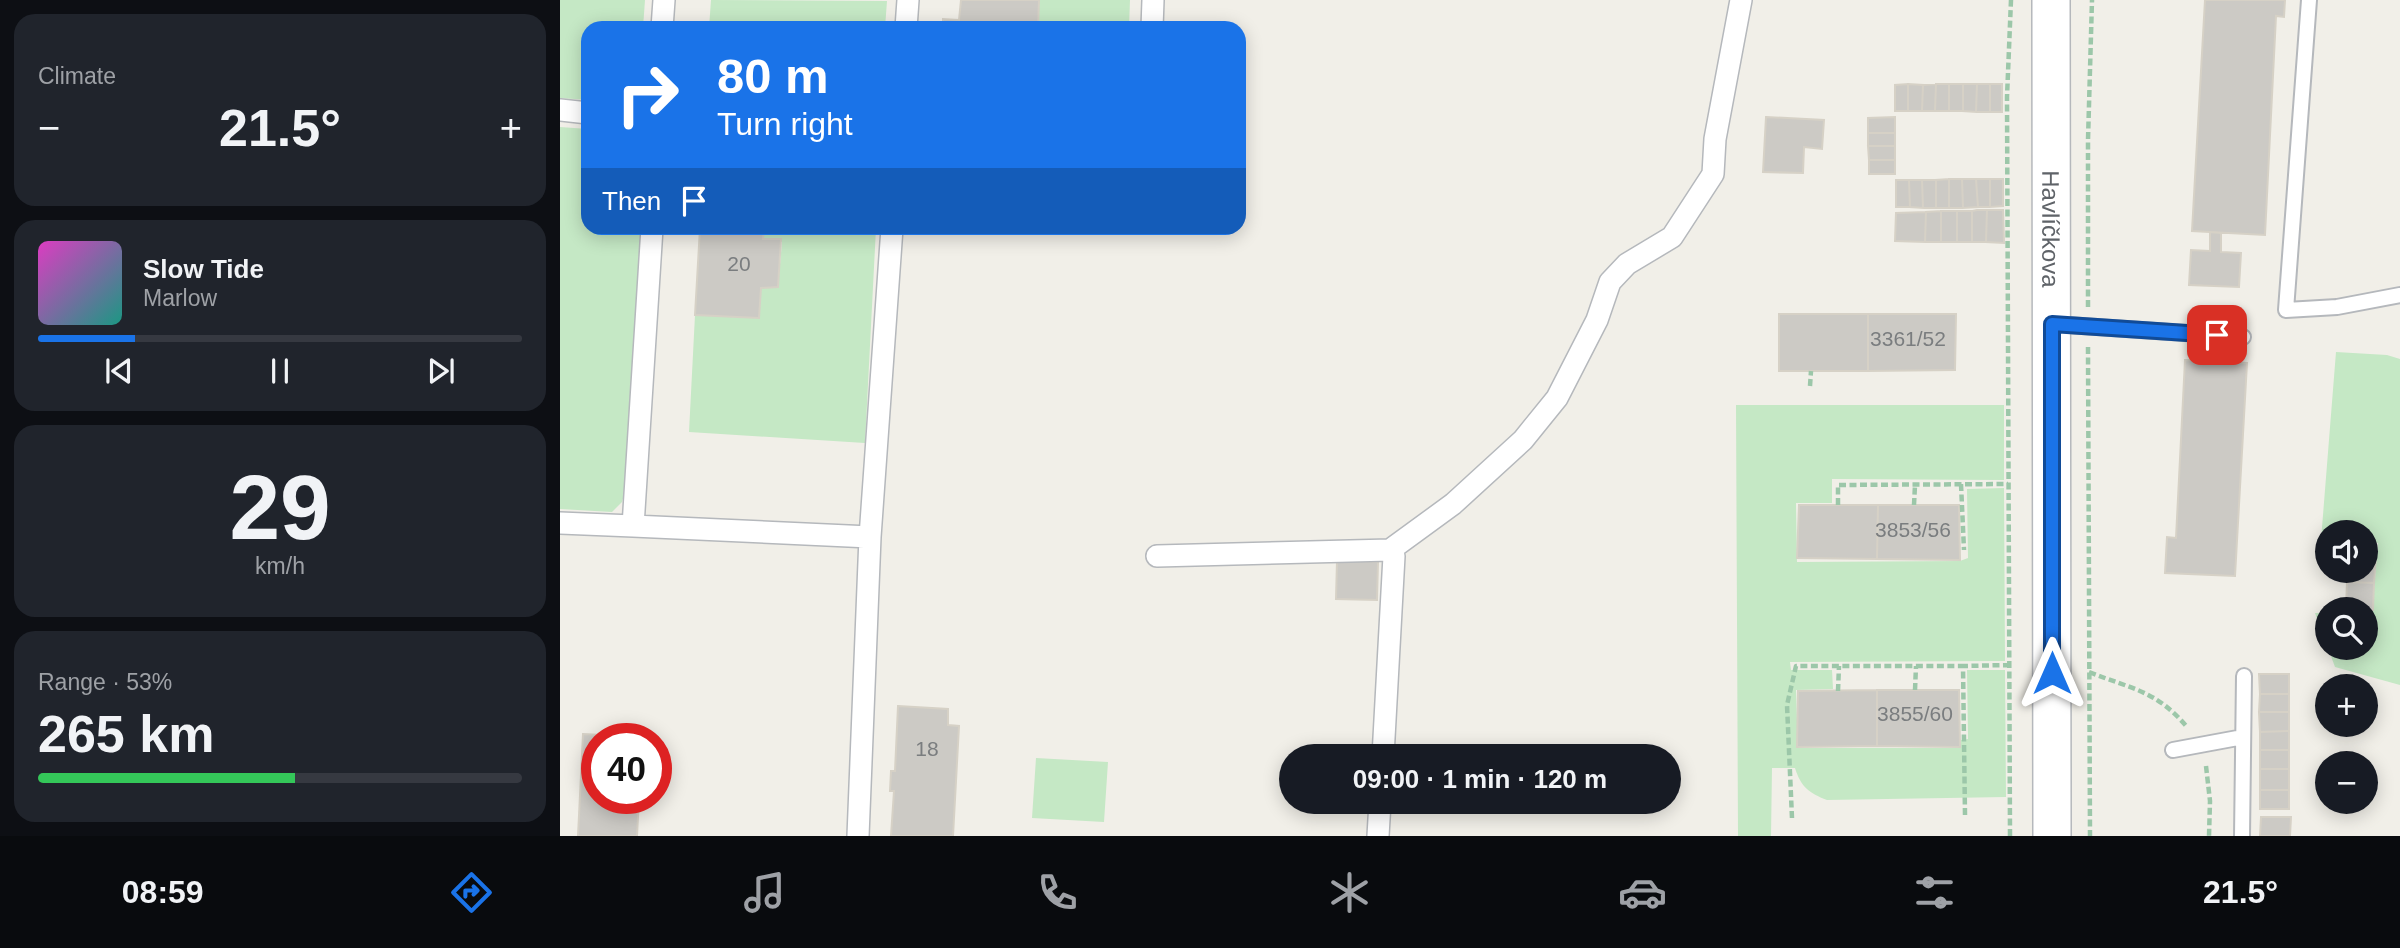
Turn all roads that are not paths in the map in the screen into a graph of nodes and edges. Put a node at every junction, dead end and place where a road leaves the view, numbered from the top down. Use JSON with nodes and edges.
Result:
{"nodes":[{"id":1,"x":664,"y":0,"type":"edge"},
{"id":2,"x":908,"y":0,"type":"edge"},
{"id":3,"x":1153,"y":0,"type":"edge"},
{"id":4,"x":1741,"y":0,"type":"edge"},
{"id":5,"x":2051,"y":0,"type":"edge"},
{"id":6,"x":2309,"y":0,"type":"edge"},
{"id":7,"x":662,"y":21,"type":"edge"},
{"id":8,"x":906,"y":21,"type":"edge"},
{"id":9,"x":1152,"y":21,"type":"edge"},
{"id":10,"x":560,"y":110,"type":"edge"},
{"id":11,"x":581,"y":112,"type":"edge"},
{"id":12,"x":652,"y":235,"type":"edge"},
{"id":13,"x":892,"y":235,"type":"edge"},
{"id":14,"x":2400,"y":295,"type":"edge"},
{"id":15,"x":2052,"y":324,"type":"junction"},
{"id":16,"x":2243,"y":337,"type":"dead end"},
{"id":17,"x":560,"y":523,"type":"edge"},
{"id":18,"x":633,"y":526,"type":"junction"},
{"id":19,"x":870,"y":537,"type":"junction"},
{"id":20,"x":1390,"y":550,"type":"junction"},
{"id":21,"x":1157,"y":556,"type":"dead end"},
{"id":22,"x":2244,"y":676,"type":"dead end"},
{"id":23,"x":2244,"y":737,"type":"junction"},
{"id":24,"x":1384,"y":744,"type":"edge"},
{"id":25,"x":2173,"y":750,"type":"dead end"},
{"id":26,"x":1379,"y":814,"type":"edge"},
{"id":27,"x":858,"y":836,"type":"edge"},
{"id":28,"x":1378,"y":836,"type":"edge"},
{"id":29,"x":2052,"y":836,"type":"edge"},
{"id":30,"x":2242,"y":836,"type":"edge"}],
"edges":[{"from":1,"to":7,"type":"street"},
{"from":2,"to":8,"type":"street"},
{"from":3,"to":9,"type":"street"},
{"from":4,"to":20,"type":"street"},
{"from":5,"to":15,"type":"street","name":"Havlíčkova"},
{"from":6,"to":14,"type":"lane"},
{"from":10,"to":11,"type":"street"},
{"from":12,"to":18,"type":"street"},
{"from":13,"to":19,"type":"street"},
{"from":15,"to":16,"type":"lane"},
{"from":15,"to":29,"type":"street","name":"Havlíčkova"},
{"from":17,"to":18,"type":"street"},
{"from":18,"to":19,"type":"street"},
{"from":19,"to":27,"type":"street"},
{"from":20,"to":21,"type":"street"},
{"from":20,"to":24,"type":"street"},
{"from":22,"to":23,"type":"lane"},
{"from":23,"to":25,"type":"lane"},
{"from":23,"to":30,"type":"lane"},
{"from":26,"to":28,"type":"street"}]}
